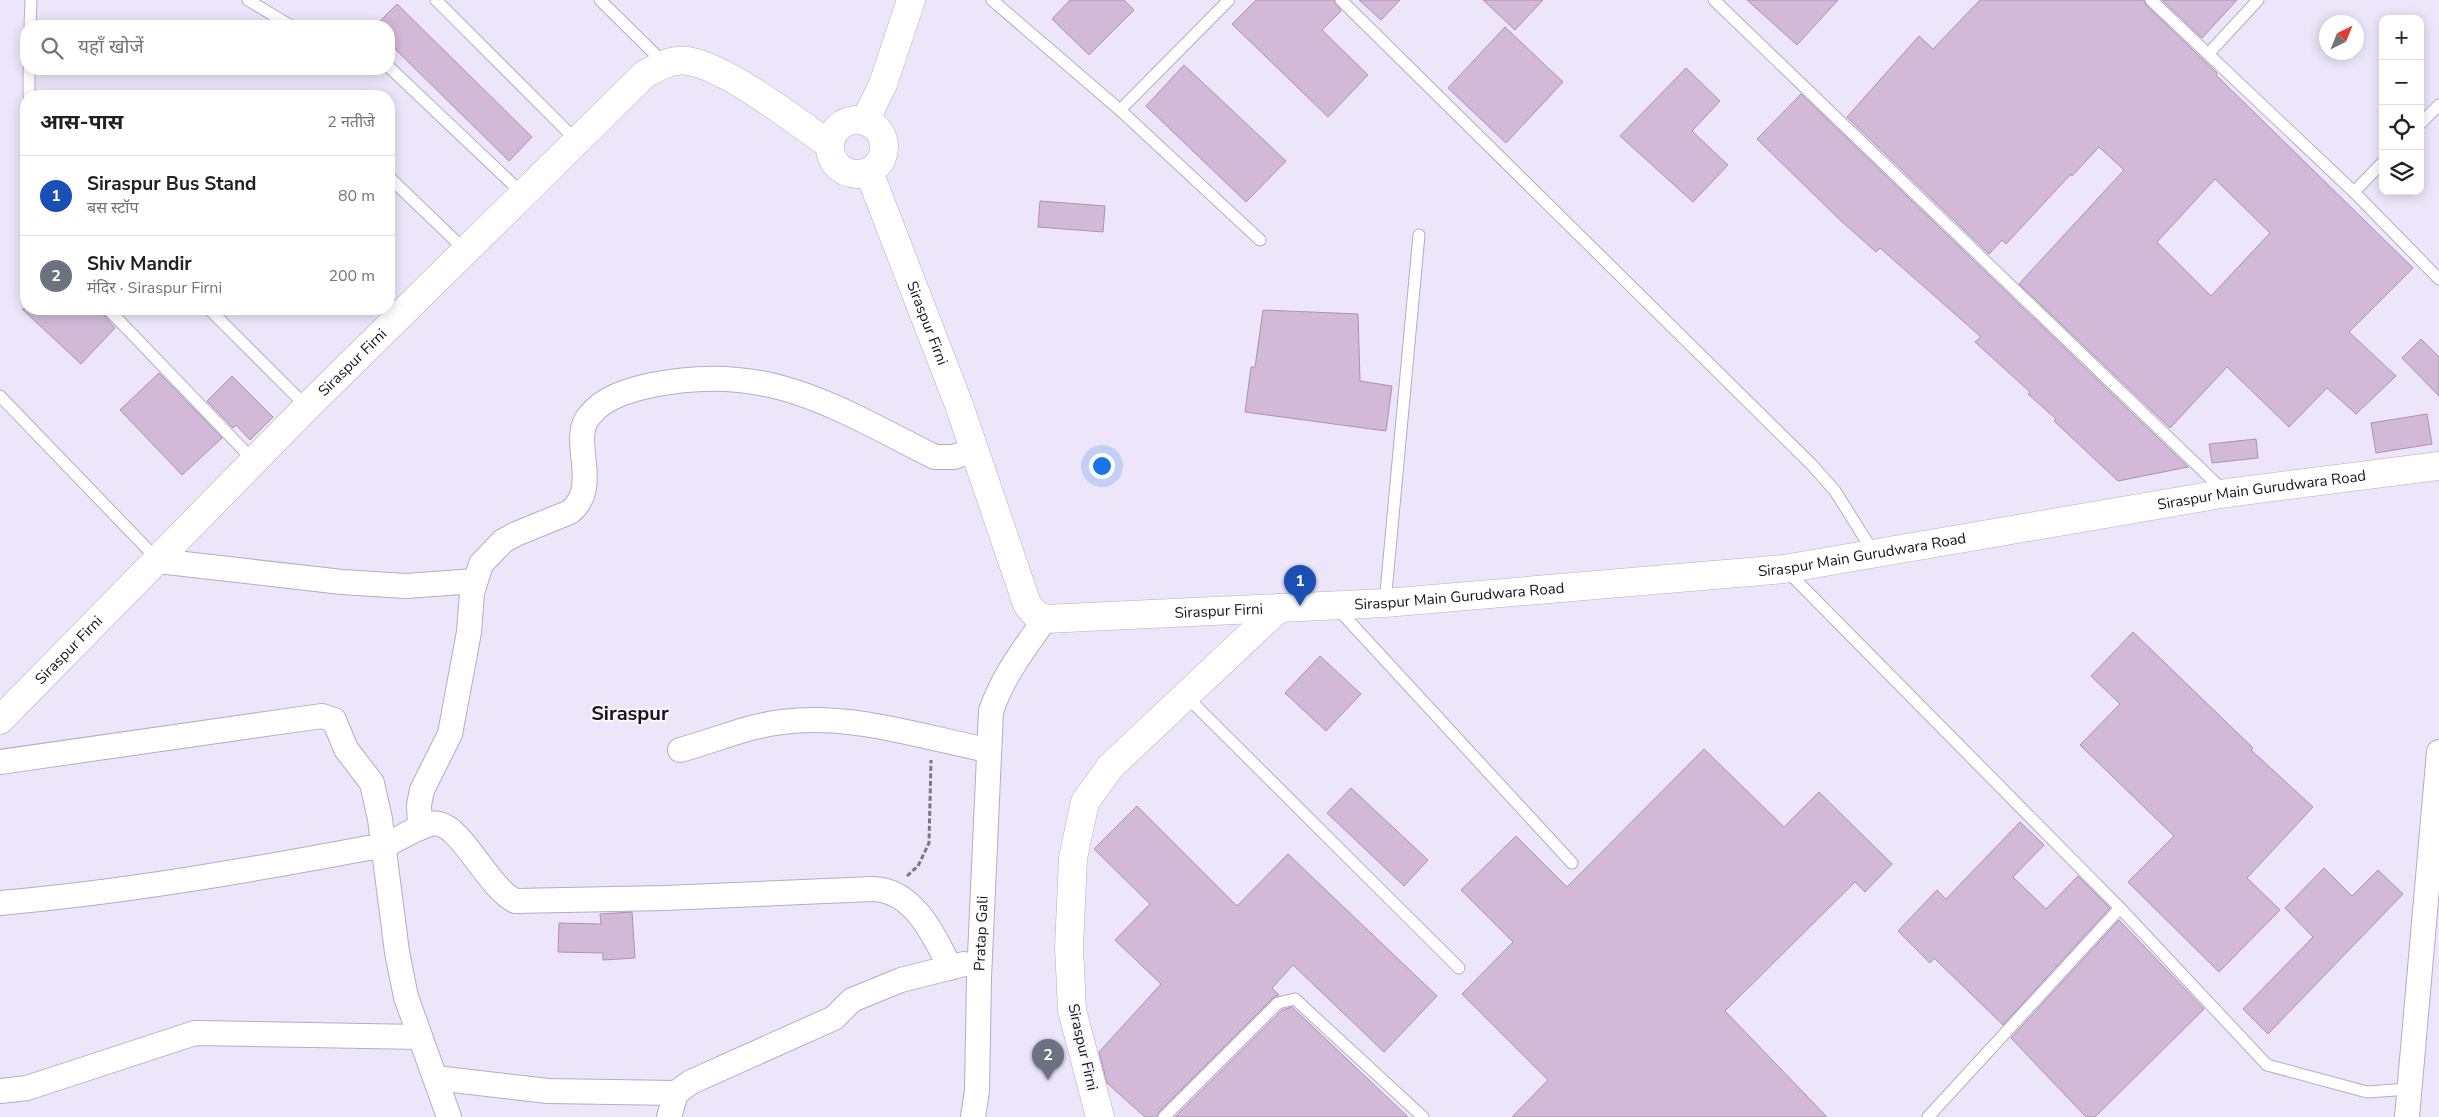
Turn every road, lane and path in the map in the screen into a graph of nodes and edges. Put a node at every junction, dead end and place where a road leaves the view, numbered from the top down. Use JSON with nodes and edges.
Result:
{"nodes":[{"id":1,"x":31,"y":0,"type":"edge"},
{"id":2,"x":248,"y":0,"type":"edge"},
{"id":3,"x":436,"y":0,"type":"edge"},
{"id":4,"x":600,"y":0,"type":"edge"},
{"id":5,"x":911,"y":0,"type":"edge"},
{"id":6,"x":992,"y":0,"type":"edge"},
{"id":7,"x":1229,"y":0,"type":"edge"},
{"id":8,"x":1341,"y":0,"type":"edge"},
{"id":9,"x":1714,"y":0,"type":"edge"},
{"id":10,"x":2151,"y":0,"type":"edge"},
{"id":11,"x":2258,"y":0,"type":"edge"},
{"id":12,"x":30,"y":20,"type":"edge"},
{"id":13,"x":281,"y":20,"type":"edge"},
{"id":14,"x":2209,"y":53,"type":"junction"},
{"id":15,"x":664,"y":63,"type":"junction"},
{"id":16,"x":395,"y":73,"type":"edge"},
{"id":17,"x":29,"y":75,"type":"edge"},
{"id":18,"x":29,"y":90,"type":"edge"},
{"id":19,"x":2439,"y":105,"type":"edge"},
{"id":20,"x":1120,"y":110,"type":"junction"},
{"id":21,"x":2424,"y":120,"type":"edge"},
{"id":22,"x":865,"y":122,"type":"junction"},
{"id":23,"x":576,"y":140,"type":"junction"},
{"id":24,"x":830,"y":145,"type":"junction"},
{"id":25,"x":2379,"y":166,"type":"edge"},
{"id":26,"x":869,"y":172,"type":"junction"},
{"id":27,"x":395,"y":183,"type":"edge"},
{"id":28,"x":2354,"y":192,"type":"junction"},
{"id":29,"x":523,"y":194,"type":"junction"},
{"id":30,"x":1419,"y":235,"type":"dead end"},
{"id":31,"x":1260,"y":240,"type":"dead end"},
{"id":32,"x":466,"y":251,"type":"junction"},
{"id":33,"x":2439,"y":279,"type":"edge"},
{"id":34,"x":114,"y":315,"type":"edge"},
{"id":35,"x":215,"y":315,"type":"edge"},
{"id":36,"x":0,"y":396,"type":"edge"},
{"id":37,"x":307,"y":407,"type":"junction"},
{"id":38,"x":974,"y":450,"type":"junction"},
{"id":39,"x":255,"y":462,"type":"junction"},
{"id":40,"x":2439,"y":466,"type":"edge"},
{"id":41,"x":2227,"y":493,"type":"junction"},
{"id":42,"x":1874,"y":554,"type":"junction"},
{"id":43,"x":158,"y":561,"type":"junction"},
{"id":44,"x":1784,"y":569,"type":"junction"},
{"id":45,"x":475,"y":581,"type":"junction"},
{"id":46,"x":1385,"y":603,"type":"junction"},
{"id":47,"x":1334,"y":605,"type":"junction"},
{"id":48,"x":1279,"y":608,"type":"junction"},
{"id":49,"x":1045,"y":620,"type":"junction"},
{"id":50,"x":1186,"y":696,"type":"junction"},
{"id":51,"x":0,"y":720,"type":"edge"},
{"id":52,"x":932,"y":739,"type":"junction"},
{"id":53,"x":680,"y":750,"type":"dead end"},
{"id":54,"x":988,"y":750,"type":"junction"},
{"id":55,"x":2439,"y":752,"type":"edge"},
{"id":56,"x":0,"y":762,"type":"edge"},
{"id":57,"x":420,"y":828,"type":"junction"},
{"id":58,"x":383,"y":846,"type":"junction"},
{"id":59,"x":1572,"y":863,"type":"dead end"},
{"id":60,"x":890,"y":890,"type":"junction"},
{"id":61,"x":0,"y":903,"type":"edge"},
{"id":62,"x":2120,"y":908,"type":"junction"},
{"id":63,"x":980,"y":960,"type":"junction"},
{"id":64,"x":950,"y":968,"type":"junction"},
{"id":65,"x":1459,"y":968,"type":"dead end"},
{"id":66,"x":420,"y":1038,"type":"junction"},
{"id":67,"x":436,"y":1078,"type":"junction"},
{"id":68,"x":2409,"y":1088,"type":"junction"},
{"id":69,"x":0,"y":1091,"type":"edge"},
{"id":70,"x":676,"y":1093,"type":"junction"},
{"id":71,"x":449,"y":1117,"type":"edge"},
{"id":72,"x":669,"y":1117,"type":"edge"},
{"id":73,"x":973,"y":1117,"type":"edge"},
{"id":74,"x":1100,"y":1117,"type":"edge"},
{"id":75,"x":1164,"y":1117,"type":"edge"},
{"id":76,"x":1423,"y":1117,"type":"edge"},
{"id":77,"x":1928,"y":1117,"type":"edge"},
{"id":78,"x":2406,"y":1117,"type":"edge"}],
"edges":[{"from":1,"to":12,"type":"lane"},
{"from":2,"to":13,"type":"lane"},
{"from":3,"to":23,"type":"lane"},
{"from":4,"to":15,"type":"lane"},
{"from":5,"to":22,"type":"street"},
{"from":6,"to":20,"type":"lane"},
{"from":7,"to":20,"type":"lane"},
{"from":8,"to":42,"type":"lane"},
{"from":9,"to":41,"type":"lane"},
{"from":10,"to":14,"type":"lane"},
{"from":11,"to":14,"type":"lane"},
{"from":14,"to":28,"type":"lane"},
{"from":15,"to":23,"type":"street","name":"Siraspur Firni"},
{"from":15,"to":24,"type":"street","name":"Siraspur Firni"},
{"from":16,"to":29,"type":"lane"},
{"from":17,"to":18,"type":"lane"},
{"from":19,"to":21,"type":"lane"},
{"from":20,"to":31,"type":"lane"},
{"from":22,"to":24,"type":"street"},
{"from":22,"to":26,"type":"street"},
{"from":23,"to":29,"type":"street","name":"Siraspur Firni"},
{"from":24,"to":26,"type":"street"},
{"from":25,"to":28,"type":"lane"},
{"from":26,"to":38,"type":"street","name":"Siraspur Firni"},
{"from":27,"to":32,"type":"lane"},
{"from":28,"to":33,"type":"lane"},
{"from":29,"to":32,"type":"street","name":"Siraspur Firni"},
{"from":30,"to":46,"type":"lane"},
{"from":32,"to":37,"type":"street","name":"Siraspur Firni"},
{"from":34,"to":39,"type":"lane"},
{"from":35,"to":37,"type":"lane"},
{"from":36,"to":43,"type":"lane"},
{"from":37,"to":39,"type":"street","name":"Siraspur Firni"},
{"from":38,"to":45,"type":"street"},
{"from":38,"to":49,"type":"street","name":"Siraspur Firni"},
{"from":39,"to":43,"type":"street","name":"Siraspur Firni"},
{"from":40,"to":41,"type":"street","name":"Siraspur Main Gurudwara Road"},
{"from":41,"to":42,"type":"street","name":"Siraspur Main Gurudwara Road"},
{"from":42,"to":44,"type":"street","name":"Siraspur Main Gurudwara Road"},
{"from":43,"to":45,"type":"street"},
{"from":43,"to":51,"type":"street","name":"Siraspur Firni"},
{"from":44,"to":46,"type":"street","name":"Siraspur Main Gurudwara Road"},
{"from":44,"to":62,"type":"lane"},
{"from":45,"to":57,"type":"street"},
{"from":46,"to":47,"type":"street","name":"Siraspur Main Gurudwara Road"},
{"from":47,"to":48,"type":"street","name":"Siraspur Main Gurudwara Road"},
{"from":47,"to":59,"type":"lane"},
{"from":48,"to":49,"type":"street","name":"Siraspur Firni"},
{"from":48,"to":50,"type":"street","name":"Siraspur Firni"},
{"from":49,"to":54,"type":"street","name":"Pratap Gali"},
{"from":50,"to":65,"type":"lane"},
{"from":50,"to":74,"type":"street","name":"Siraspur Firni"},
{"from":52,"to":53,"type":"street"},
{"from":52,"to":54,"type":"street"},
{"from":52,"to":60,"type":"path"},
{"from":54,"to":63,"type":"street","name":"Pratap Gali"},
{"from":55,"to":68,"type":"street"},
{"from":56,"to":58,"type":"street"},
{"from":57,"to":58,"type":"street"},
{"from":57,"to":60,"type":"street"},
{"from":58,"to":61,"type":"street"},
{"from":58,"to":66,"type":"street"},
{"from":60,"to":64,"type":"street"},
{"from":62,"to":68,"type":"lane"},
{"from":62,"to":77,"type":"lane"},
{"from":63,"to":64,"type":"street"},
{"from":63,"to":73,"type":"street","name":"Pratap Gali"},
{"from":64,"to":70,"type":"street"},
{"from":66,"to":67,"type":"street"},
{"from":66,"to":69,"type":"street"},
{"from":67,"to":70,"type":"street"},
{"from":67,"to":71,"type":"street"},
{"from":68,"to":78,"type":"street"},
{"from":70,"to":72,"type":"street"},
{"from":75,"to":76,"type":"lane"}]}
